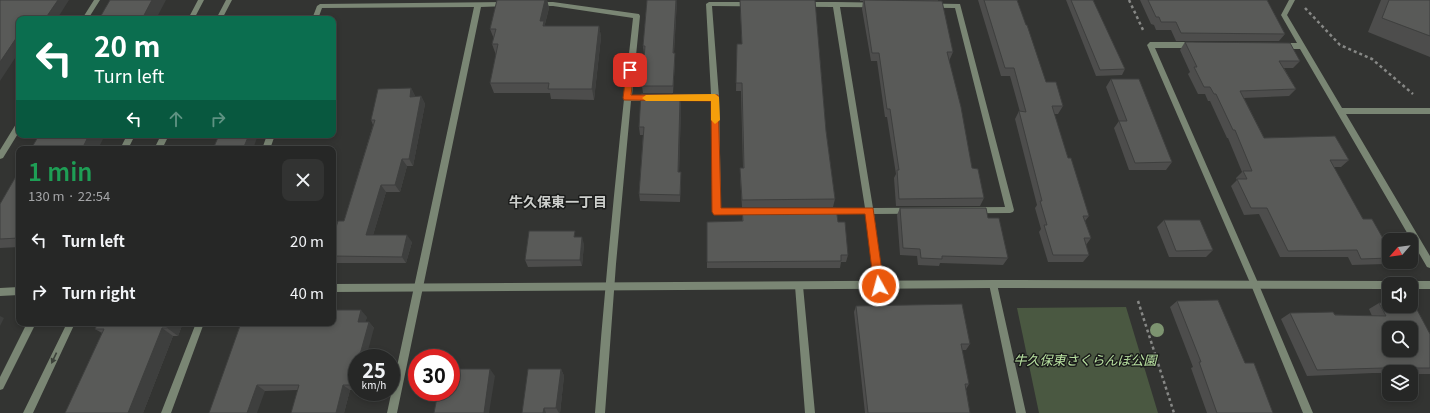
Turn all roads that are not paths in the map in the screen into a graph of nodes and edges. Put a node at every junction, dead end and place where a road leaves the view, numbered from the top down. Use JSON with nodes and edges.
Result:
{"nodes":[{"id":1,"x":97,"y":0,"type":"edge"},
{"id":2,"x":201,"y":0,"type":"edge"},
{"id":3,"x":229,"y":0,"type":"edge"},
{"id":4,"x":1292,"y":0,"type":"edge"},
{"id":5,"x":478,"y":4,"type":"junction"},
{"id":6,"x":516,"y":4,"type":"edge"},
{"id":7,"x":531,"y":4,"type":"edge"},
{"id":8,"x":836,"y":4,"type":"junction"},
{"id":9,"x":87,"y":16,"type":"edge"},
{"id":10,"x":193,"y":16,"type":"edge"},
{"id":11,"x":221,"y":16,"type":"edge"},
{"id":12,"x":316,"y":16,"type":"edge"},
{"id":13,"x":1198,"y":46,"type":"edge"},
{"id":14,"x":1278,"y":46,"type":"edge"},
{"id":15,"x":1302,"y":46,"type":"junction"},
{"id":16,"x":715,"y":97,"type":"junction"},
{"id":17,"x":627,"y":98,"type":"junction"},
{"id":18,"x":1341,"y":111,"type":"junction"},
{"id":19,"x":1428,"y":111,"type":"edge"},
{"id":20,"x":16,"y":131,"type":"edge"},
{"id":21,"x":0,"y":156,"type":"edge"},
{"id":22,"x":869,"y":210,"type":"junction"},
{"id":23,"x":1430,"y":264,"type":"edge"},
{"id":24,"x":993,"y":284,"type":"junction"},
{"id":25,"x":1255,"y":285,"type":"junction"},
{"id":26,"x":1382,"y":285,"type":"edge"},
{"id":27,"x":1418,"y":285,"type":"edge"},
{"id":28,"x":1430,"y":285,"type":"edge"},
{"id":29,"x":799,"y":286,"type":"junction"},
{"id":30,"x":879,"y":286,"type":"junction"},
{"id":31,"x":419,"y":287,"type":"junction"},
{"id":32,"x":336,"y":288,"type":"edge"},
{"id":33,"x":609,"y":288,"type":"junction"},
{"id":34,"x":0,"y":292,"type":"edge"},
{"id":35,"x":16,"y":292,"type":"edge"},
{"id":36,"x":30,"y":326,"type":"edge"},
{"id":37,"x":70,"y":326,"type":"edge"},
{"id":38,"x":199,"y":326,"type":"edge"},
{"id":39,"x":0,"y":386,"type":"edge"},
{"id":40,"x":28,"y":413,"type":"edge"},
{"id":41,"x":166,"y":413,"type":"edge"},
{"id":42,"x":392,"y":413,"type":"edge"},
{"id":43,"x":600,"y":413,"type":"edge"},
{"id":44,"x":810,"y":413,"type":"edge"},
{"id":45,"x":1021,"y":413,"type":"edge"},
{"id":46,"x":1308,"y":413,"type":"edge"}],
"edges":[{"from":1,"to":9,"type":"street"},
{"from":2,"to":10,"type":"street"},
{"from":3,"to":11,"type":"street"},
{"from":4,"to":15,"type":"street"},
{"from":5,"to":6,"type":"street"},
{"from":5,"to":12,"type":"street"},
{"from":5,"to":31,"type":"street"},
{"from":7,"to":17,"type":"street"},
{"from":8,"to":16,"type":"street"},
{"from":8,"to":22,"type":"street"},
{"from":8,"to":22,"type":"street"},
{"from":13,"to":25,"type":"street"},
{"from":14,"to":15,"type":"street"},
{"from":15,"to":18,"type":"street"},
{"from":16,"to":17,"type":"street"},
{"from":16,"to":22,"type":"street"},
{"from":17,"to":33,"type":"street"},
{"from":18,"to":19,"type":"street"},
{"from":18,"to":23,"type":"street"},
{"from":20,"to":21,"type":"street"},
{"from":22,"to":30,"type":"street"},
{"from":24,"to":25,"type":"street"},
{"from":24,"to":30,"type":"street"},
{"from":24,"to":45,"type":"street"},
{"from":25,"to":26,"type":"street"},
{"from":25,"to":46,"type":"street"},
{"from":27,"to":28,"type":"street"},
{"from":29,"to":30,"type":"street"},
{"from":29,"to":33,"type":"street"},
{"from":29,"to":44,"type":"street"},
{"from":31,"to":32,"type":"street"},
{"from":31,"to":33,"type":"street"},
{"from":31,"to":42,"type":"street"},
{"from":33,"to":43,"type":"street"},
{"from":34,"to":35,"type":"street"},
{"from":36,"to":39,"type":"street"},
{"from":37,"to":40,"type":"street","one_way":true},
{"from":38,"to":41,"type":"street"}]}
